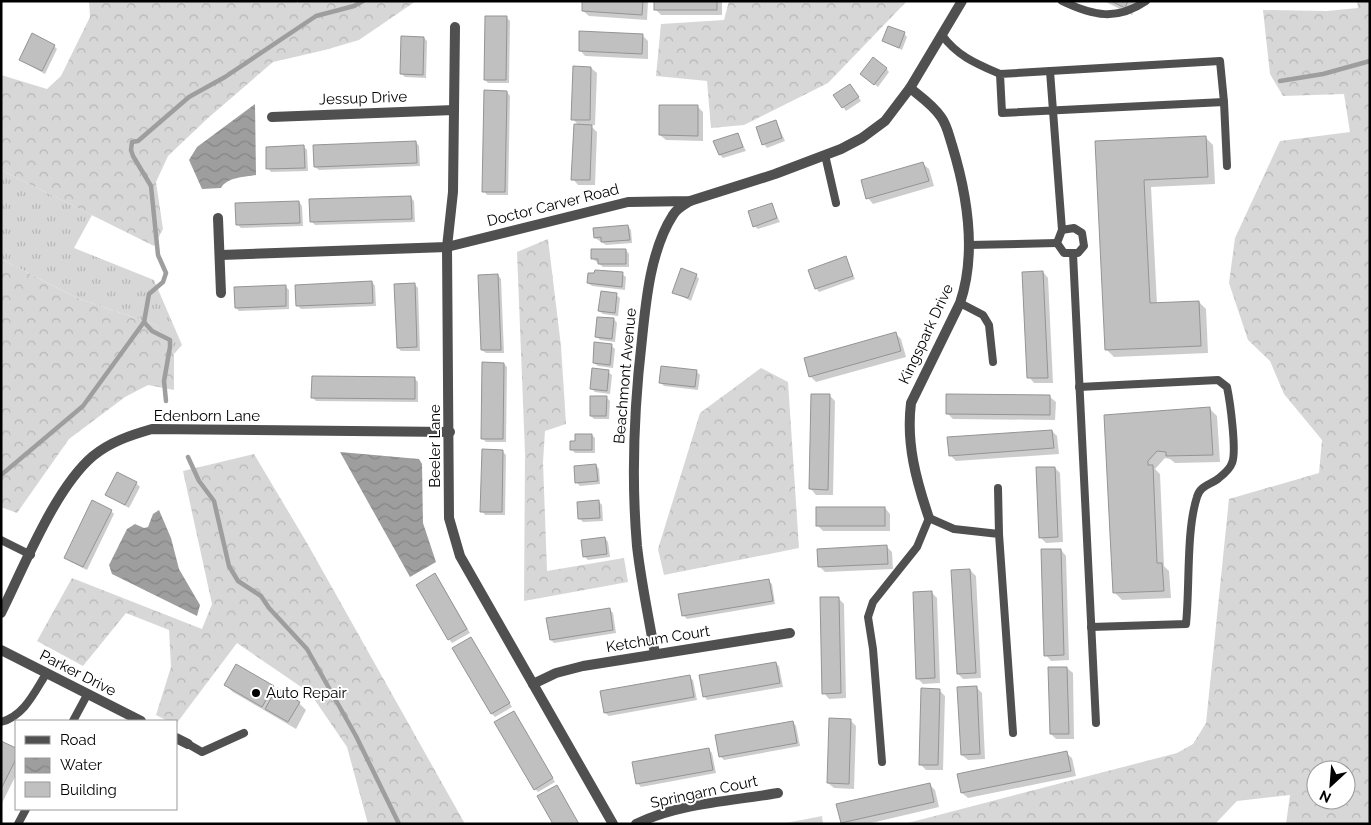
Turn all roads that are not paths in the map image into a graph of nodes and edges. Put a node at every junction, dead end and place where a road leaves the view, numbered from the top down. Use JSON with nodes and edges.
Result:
{"nodes":[{"id":1,"x":962,"y":1,"type":"edge"},
{"id":2,"x":1062,"y":1,"type":"edge"},
{"id":3,"x":1146,"y":1,"type":"edge"},
{"id":4,"x":455,"y":26,"type":"dead end"},
{"id":5,"x":942,"y":35,"type":"junction"},
{"id":6,"x":1050,"y":71,"type":"junction"},
{"id":7,"x":1000,"y":74,"type":"junction"},
{"id":8,"x":910,"y":88,"type":"junction"},
{"id":9,"x":1224,"y":102,"type":"junction"},
{"id":10,"x":1052,"y":109,"type":"junction"},
{"id":11,"x":454,"y":110,"type":"junction"},
{"id":12,"x":272,"y":117,"type":"dead end"},
{"id":13,"x":825,"y":155,"type":"junction"},
{"id":14,"x":1227,"y":166,"type":"dead end"},
{"id":15,"x":690,"y":201,"type":"junction"},
{"id":16,"x":836,"y":203,"type":"dead end"},
{"id":17,"x":218,"y":218,"type":"dead end"},
{"id":18,"x":1062,"y":230,"type":"junction"},
{"id":19,"x":1057,"y":242,"type":"junction"},
{"id":20,"x":968,"y":245,"type":"junction"},
{"id":21,"x":447,"y":247,"type":"junction"},
{"id":22,"x":1073,"y":254,"type":"junction"},
{"id":23,"x":221,"y":255,"type":"junction"},
{"id":24,"x":222,"y":293,"type":"dead end"},
{"id":25,"x":960,"y":303,"type":"junction"},
{"id":26,"x":993,"y":362,"type":"dead end"},
{"id":27,"x":1079,"y":388,"type":"junction"},
{"id":28,"x":450,"y":432,"type":"junction"},
{"id":29,"x":998,"y":488,"type":"dead end"},
{"id":30,"x":929,"y":518,"type":"junction"},
{"id":31,"x":999,"y":534,"type":"junction"},
{"id":32,"x":1,"y":540,"type":"edge"},
{"id":33,"x":31,"y":554,"type":"junction"},
{"id":34,"x":1,"y":613,"type":"edge"},
{"id":35,"x":1091,"y":627,"type":"junction"},
{"id":36,"x":790,"y":633,"type":"dead end"},
{"id":37,"x":1,"y":650,"type":"edge"},
{"id":38,"x":654,"y":654,"type":"junction"},
{"id":39,"x":46,"y":674,"type":"junction"},
{"id":40,"x":533,"y":684,"type":"junction"},
{"id":41,"x":87,"y":695,"type":"junction"},
{"id":42,"x":74,"y":720,"type":"edge"},
{"id":43,"x":139,"y":720,"type":"edge"},
{"id":44,"x":1,"y":722,"type":"edge"},
{"id":45,"x":1096,"y":723,"type":"dead end"},
{"id":46,"x":244,"y":733,"type":"dead end"},
{"id":47,"x":1013,"y":733,"type":"dead end"},
{"id":48,"x":178,"y":739,"type":"edge"},
{"id":49,"x":188,"y":744,"type":"joint"},
{"id":50,"x":882,"y":762,"type":"dead end"},
{"id":51,"x":778,"y":793,"type":"dead end"},
{"id":52,"x":25,"y":810,"type":"edge"},
{"id":53,"x":18,"y":824,"type":"edge"},
{"id":54,"x":613,"y":824,"type":"edge"},
{"id":55,"x":636,"y":824,"type":"edge"}],
"edges":[{"from":1,"to":5,"type":"street","name":"Doctor Carver Road"},
{"from":2,"to":3,"type":"lane"},
{"from":4,"to":11,"type":"street","name":"Beeler Lane"},
{"from":5,"to":7,"type":"lane"},
{"from":5,"to":8,"type":"street","name":"Doctor Carver Road"},
{"from":6,"to":7,"type":"lane"},
{"from":6,"to":9,"type":"lane"},
{"from":6,"to":10,"type":"lane"},
{"from":7,"to":10,"type":"lane"},
{"from":8,"to":13,"type":"street","name":"Doctor Carver Road"},
{"from":8,"to":20,"type":"street","name":"Kingspark Drive"},
{"from":9,"to":10,"type":"lane"},
{"from":9,"to":14,"type":"lane"},
{"from":10,"to":18,"type":"lane"},
{"from":11,"to":12,"type":"street","name":"Jessup Drive"},
{"from":11,"to":21,"type":"street","name":"Beeler Lane"},
{"from":13,"to":15,"type":"street","name":"Doctor Carver Road"},
{"from":13,"to":16,"type":"lane"},
{"from":15,"to":21,"type":"street","name":"Doctor Carver Road"},
{"from":15,"to":38,"type":"street","name":"Beachmont Avenue"},
{"from":17,"to":23,"type":"street"},
{"from":18,"to":19,"type":"lane"},
{"from":18,"to":22,"type":"lane"},
{"from":19,"to":20,"type":"lane"},
{"from":19,"to":22,"type":"lane"},
{"from":20,"to":25,"type":"street","name":"Kingspark Drive"},
{"from":21,"to":23,"type":"street","name":"Doctor Carver Road"},
{"from":21,"to":28,"type":"street","name":"Beeler Lane"},
{"from":22,"to":27,"type":"lane"},
{"from":23,"to":24,"type":"street"},
{"from":25,"to":26,"type":"lane"},
{"from":25,"to":30,"type":"street","name":"Kingspark Drive"},
{"from":27,"to":35,"type":"lane"},
{"from":27,"to":35,"type":"lane"},
{"from":28,"to":33,"type":"street","name":"Edenborn Lane"},
{"from":28,"to":40,"type":"street","name":"Beeler Lane"},
{"from":29,"to":31,"type":"lane"},
{"from":30,"to":31,"type":"lane"},
{"from":30,"to":50,"type":"lane"},
{"from":31,"to":47,"type":"lane"},
{"from":32,"to":33,"type":"lane"},
{"from":33,"to":34,"type":"street","name":"Edenborn Lane"},
{"from":35,"to":45,"type":"lane"},
{"from":36,"to":38,"type":"street","name":"Ketchum Court"},
{"from":37,"to":39,"type":"street","name":"Parker Drive"},
{"from":38,"to":40,"type":"street","name":"Ketchum Court"},
{"from":39,"to":41,"type":"street","name":"Parker Drive"},
{"from":39,"to":44,"type":"lane"},
{"from":40,"to":54,"type":"street","name":"Beeler Lane"},
{"from":41,"to":42,"type":"lane"},
{"from":41,"to":43,"type":"street","name":"Parker Drive"},
{"from":46,"to":49,"type":"lane"},
{"from":48,"to":49,"type":"street"},
{"from":51,"to":55,"type":"street","name":"Springarn Court"},
{"from":52,"to":53,"type":"lane"}]}
